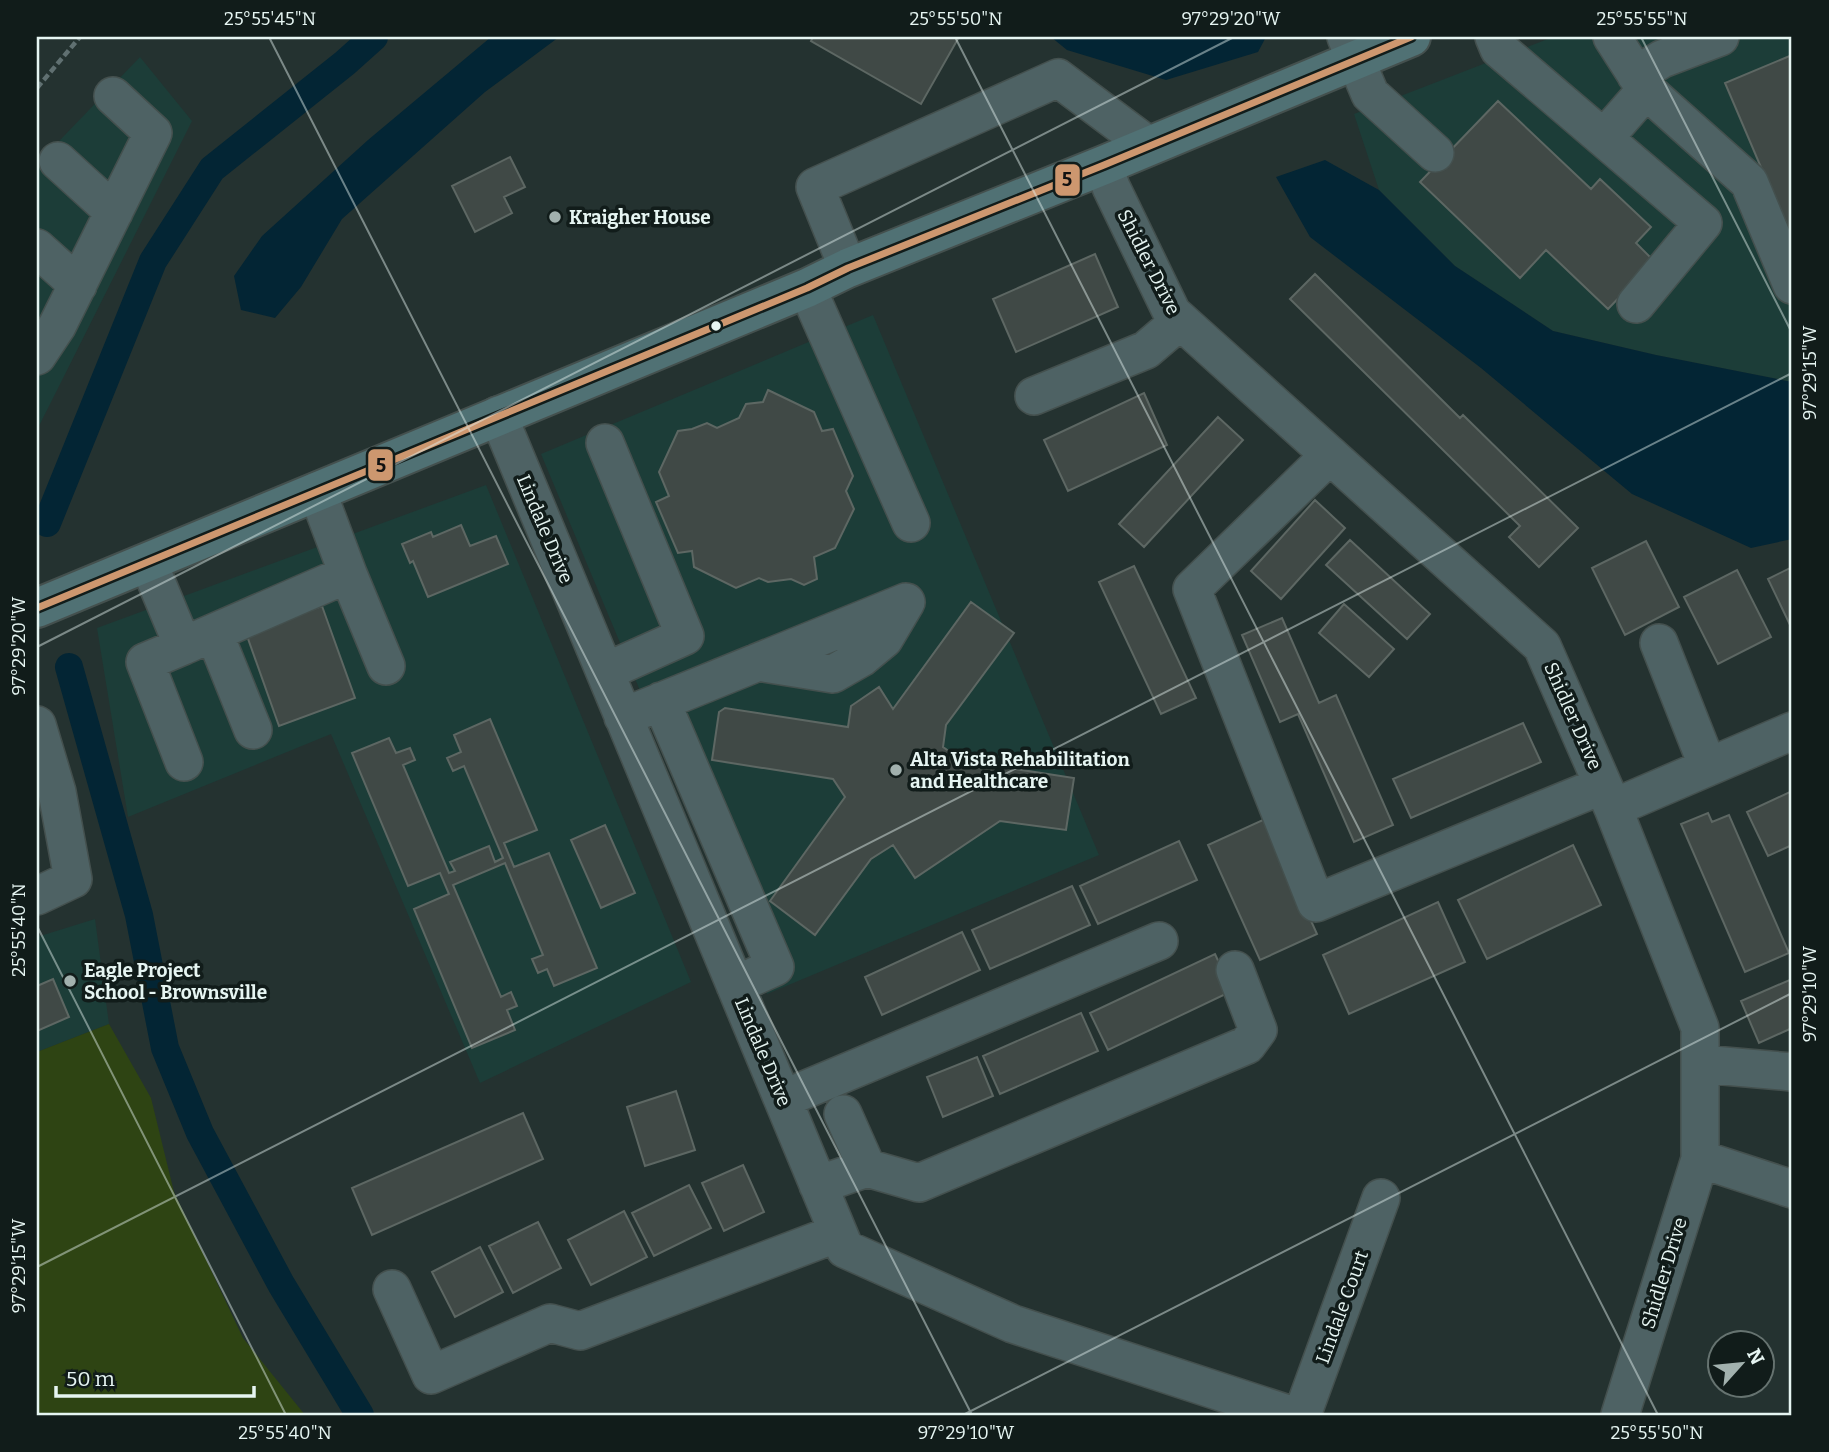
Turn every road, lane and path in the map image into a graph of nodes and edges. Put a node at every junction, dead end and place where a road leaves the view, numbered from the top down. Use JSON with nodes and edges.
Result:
{"nodes":[{"id":1,"x":80,"y":37,"type":"edge"},
{"id":2,"x":1411,"y":37,"type":"edge"},
{"id":3,"x":1494,"y":37,"type":"edge"},
{"id":4,"x":1612,"y":37,"type":"edge"},
{"id":5,"x":1720,"y":37,"type":"edge"},
{"id":6,"x":1351,"y":48,"type":"edge"},
{"id":7,"x":1641,"y":83,"type":"junction"},
{"id":8,"x":37,"y":88,"type":"edge"},
{"id":9,"x":113,"y":96,"type":"dead end"},
{"id":10,"x":1604,"y":138,"type":"junction"},
{"id":11,"x":1149,"y":146,"type":"junction"},
{"id":12,"x":1435,"y":153,"type":"dead end"},
{"id":13,"x":58,"y":161,"type":"dead end"},
{"id":14,"x":1104,"y":165,"type":"junction"},
{"id":15,"x":114,"y":212,"type":"junction"},
{"id":16,"x":37,"y":248,"type":"edge"},
{"id":17,"x":848,"y":268,"type":"junction"},
{"id":18,"x":78,"y":285,"type":"junction"},
{"id":19,"x":1792,"y":285,"type":"edge"},
{"id":20,"x":807,"y":288,"type":"junction"},
{"id":21,"x":1636,"y":304,"type":"dead end"},
{"id":22,"x":1181,"y":321,"type":"junction"},
{"id":23,"x":37,"y":356,"type":"edge"},
{"id":24,"x":1034,"y":396,"type":"dead end"},
{"id":25,"x":498,"y":415,"type":"junction"},
{"id":26,"x":605,"y":443,"type":"dead end"},
{"id":27,"x":1330,"y":455,"type":"junction"},
{"id":28,"x":317,"y":491,"type":"junction"},
{"id":29,"x":911,"y":523,"type":"dead end"},
{"id":30,"x":148,"y":562,"type":"junction"},
{"id":31,"x":348,"y":574,"type":"junction"},
{"id":32,"x":37,"y":608,"type":"edge"},
{"id":33,"x":199,"y":640,"type":"junction"},
{"id":34,"x":1659,"y":643,"type":"dead end"},
{"id":35,"x":758,"y":662,"type":"dead end"},
{"id":36,"x":386,"y":666,"type":"dead end"},
{"id":37,"x":605,"y":672,"type":"junction"},
{"id":38,"x":661,"y":702,"type":"junction"},
{"id":39,"x":624,"y":717,"type":"junction"},
{"id":40,"x":37,"y":725,"type":"edge"},
{"id":41,"x":253,"y":730,"type":"dead end"},
{"id":42,"x":1792,"y":731,"type":"edge"},
{"id":43,"x":184,"y":762,"type":"dead end"},
{"id":44,"x":1708,"y":767,"type":"junction"},
{"id":45,"x":1608,"y":796,"type":"junction"},
{"id":46,"x":47,"y":797,"type":"edge"},
{"id":47,"x":37,"y":896,"type":"edge"},
{"id":48,"x":1159,"y":941,"type":"dead end"},
{"id":49,"x":1235,"y":970,"type":"dead end"},
{"id":50,"x":735,"y":985,"type":"junction"},
{"id":51,"x":1701,"y":1064,"type":"junction"},
{"id":52,"x":1792,"y":1072,"type":"edge"},
{"id":53,"x":783,"y":1099,"type":"junction"},
{"id":54,"x":843,"y":1114,"type":"dead end"},
{"id":55,"x":1700,"y":1159,"type":"junction"},
{"id":56,"x":866,"y":1168,"type":"junction"},
{"id":57,"x":818,"y":1185,"type":"junction"},
{"id":58,"x":1792,"y":1189,"type":"edge"},
{"id":59,"x":1381,"y":1198,"type":"dead end"},
{"id":60,"x":838,"y":1233,"type":"junction"},
{"id":61,"x":392,"y":1289,"type":"dead end"},
{"id":62,"x":1291,"y":1415,"type":"edge"},
{"id":63,"x":1302,"y":1415,"type":"edge"},
{"id":64,"x":1620,"y":1415,"type":"edge"}],
"edges":[{"from":1,"to":8,"type":"path"},
{"from":2,"to":6,"type":"main road"},
{"from":3,"to":10,"type":"street"},
{"from":4,"to":7,"type":"street"},
{"from":5,"to":7,"type":"street"},
{"from":6,"to":11,"type":"main road"},
{"from":6,"to":12,"type":"street"},
{"from":7,"to":10,"type":"street"},
{"from":7,"to":19,"type":"street"},
{"from":9,"to":15,"type":"street"},
{"from":10,"to":21,"type":"street"},
{"from":11,"to":14,"type":"main road"},
{"from":11,"to":17,"type":"street"},
{"from":13,"to":15,"type":"street"},
{"from":14,"to":17,"type":"main road"},
{"from":14,"to":22,"type":"street","name":"Shidler Drive"},
{"from":15,"to":18,"type":"street"},
{"from":16,"to":18,"type":"street"},
{"from":17,"to":20,"type":"main road"},
{"from":18,"to":23,"type":"street"},
{"from":20,"to":25,"type":"main road"},
{"from":20,"to":29,"type":"street"},
{"from":22,"to":24,"type":"street"},
{"from":22,"to":27,"type":"street","name":"Shidler Drive"},
{"from":25,"to":28,"type":"main road"},
{"from":25,"to":37,"type":"street","name":"Lindale Drive"},
{"from":26,"to":37,"type":"street"},
{"from":27,"to":45,"type":"street","name":"Shidler Drive"},
{"from":27,"to":45,"type":"street"},
{"from":28,"to":30,"type":"main road"},
{"from":28,"to":31,"type":"street"},
{"from":30,"to":32,"type":"main road"},
{"from":30,"to":33,"type":"street"},
{"from":31,"to":33,"type":"street"},
{"from":31,"to":36,"type":"street"},
{"from":33,"to":41,"type":"street"},
{"from":33,"to":43,"type":"street"},
{"from":34,"to":44,"type":"street"},
{"from":35,"to":38,"type":"street"},
{"from":37,"to":39,"type":"street","name":"Lindale Drive"},
{"from":38,"to":39,"type":"street"},
{"from":38,"to":50,"type":"street"},
{"from":39,"to":50,"type":"street","name":"Lindale Drive"},
{"from":40,"to":46,"type":"street"},
{"from":42,"to":44,"type":"street"},
{"from":44,"to":45,"type":"street"},
{"from":45,"to":51,"type":"street","name":"Shidler Drive"},
{"from":46,"to":47,"type":"street"},
{"from":48,"to":53,"type":"street"},
{"from":49,"to":56,"type":"street"},
{"from":50,"to":53,"type":"street","name":"Lindale Drive"},
{"from":51,"to":52,"type":"street"},
{"from":51,"to":55,"type":"street","name":"Shidler Drive"},
{"from":53,"to":57,"type":"street","name":"Lindale Drive"},
{"from":54,"to":56,"type":"street"},
{"from":55,"to":58,"type":"street"},
{"from":55,"to":64,"type":"street","name":"Shidler Drive"},
{"from":56,"to":57,"type":"street"},
{"from":57,"to":60,"type":"street","name":"Lindale Drive"},
{"from":59,"to":63,"type":"street","name":"Lindale Court"},
{"from":60,"to":61,"type":"street"},
{"from":60,"to":62,"type":"street","name":"Lindale Drive"}]}
